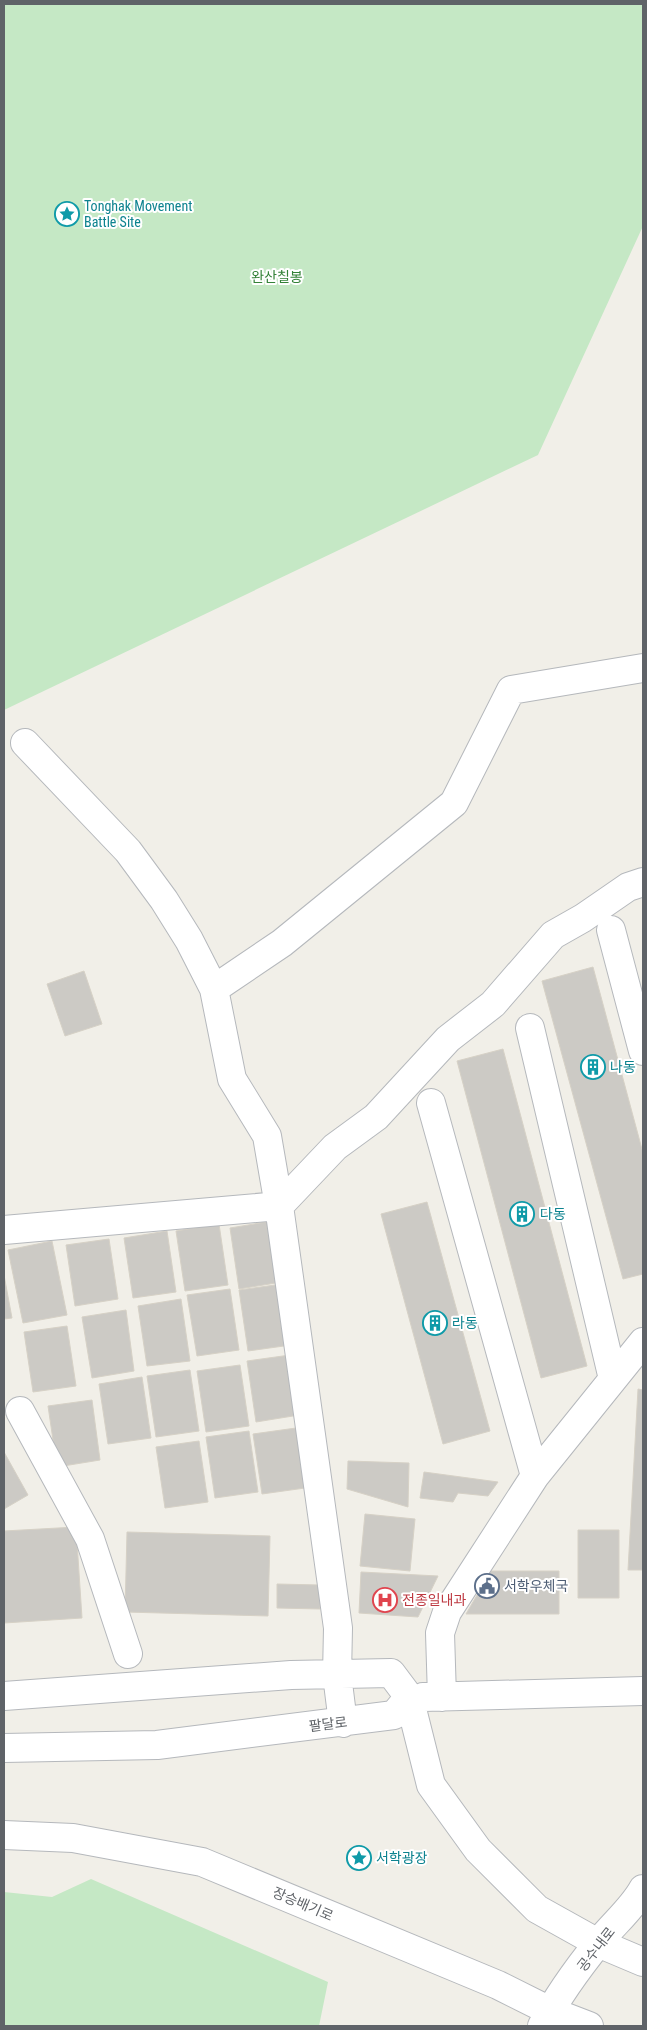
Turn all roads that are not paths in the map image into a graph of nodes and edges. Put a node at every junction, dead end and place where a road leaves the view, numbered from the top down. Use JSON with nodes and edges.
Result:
{"nodes":[{"id":1,"x":643,"y":668,"type":"edge"},
{"id":2,"x":25,"y":743,"type":"dead end"},
{"id":3,"x":643,"y":882,"type":"edge"},
{"id":4,"x":611,"y":930,"type":"dead end"},
{"id":5,"x":214,"y":990,"type":"junction"},
{"id":6,"x":530,"y":1028,"type":"dead end"},
{"id":7,"x":643,"y":1051,"type":"edge"},
{"id":8,"x":431,"y":1103,"type":"dead end"},
{"id":9,"x":279,"y":1206,"type":"junction"},
{"id":10,"x":4,"y":1230,"type":"edge"},
{"id":11,"x":643,"y":1342,"type":"edge"},
{"id":12,"x":613,"y":1379,"type":"junction"},
{"id":13,"x":20,"y":1411,"type":"dead end"},
{"id":14,"x":535,"y":1476,"type":"junction"},
{"id":15,"x":128,"y":1654,"type":"dead end"},
{"id":16,"x":337,"y":1675,"type":"junction"},
{"id":17,"x":643,"y":1691,"type":"edge"},
{"id":18,"x":4,"y":1696,"type":"edge"},
{"id":19,"x":409,"y":1697,"type":"junction"},
{"id":20,"x":442,"y":1698,"type":"junction"},
{"id":21,"x":343,"y":1723,"type":"junction"},
{"id":22,"x":4,"y":1748,"type":"edge"},
{"id":23,"x":4,"y":1835,"type":"edge"},
{"id":24,"x":643,"y":1889,"type":"edge"},
{"id":25,"x":598,"y":1943,"type":"junction"},
{"id":26,"x":643,"y":1962,"type":"edge"},
{"id":27,"x":546,"y":2019,"type":"edge"},
{"id":28,"x":589,"y":2026,"type":"edge"}],
"edges":[{"from":1,"to":5,"type":"street"},
{"from":2,"to":5,"type":"street"},
{"from":3,"to":9,"type":"street"},
{"from":4,"to":7,"type":"street"},
{"from":5,"to":9,"type":"street"},
{"from":6,"to":12,"type":"street"},
{"from":8,"to":14,"type":"street"},
{"from":9,"to":10,"type":"street"},
{"from":9,"to":16,"type":"street"},
{"from":11,"to":12,"type":"street"},
{"from":12,"to":14,"type":"street"},
{"from":13,"to":15,"type":"street"},
{"from":14,"to":20,"type":"street"},
{"from":16,"to":18,"type":"street"},
{"from":16,"to":19,"type":"street"},
{"from":16,"to":21,"type":"street"},
{"from":17,"to":20,"type":"street"},
{"from":19,"to":20,"type":"street"},
{"from":19,"to":21,"type":"street","name":"팔달로"},
{"from":19,"to":25,"type":"street"},
{"from":21,"to":22,"type":"street","name":"팔달로"},
{"from":23,"to":27,"type":"street","name":"장승배기로"},
{"from":24,"to":25,"type":"street","name":"공수내로"},
{"from":25,"to":26,"type":"street"},
{"from":25,"to":27,"type":"street","name":"공수내로"},
{"from":27,"to":28,"type":"street","name":"장승배기로"}]}
